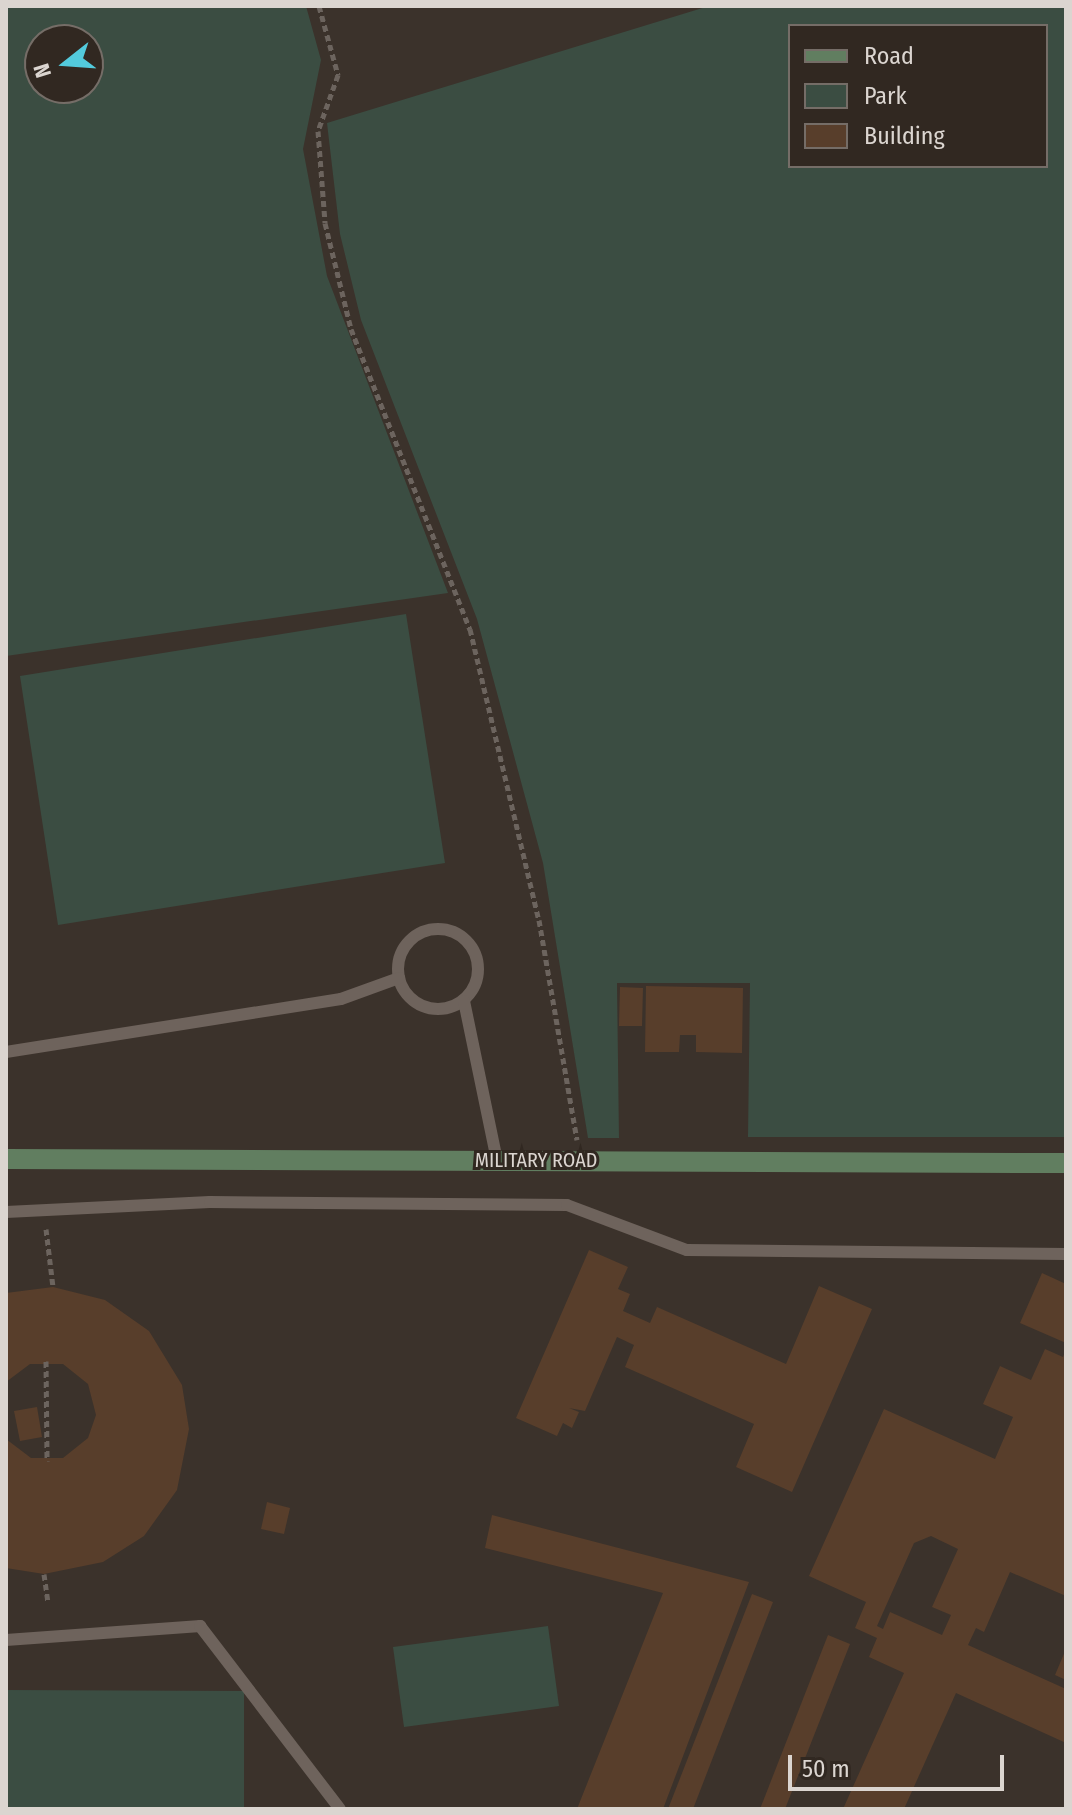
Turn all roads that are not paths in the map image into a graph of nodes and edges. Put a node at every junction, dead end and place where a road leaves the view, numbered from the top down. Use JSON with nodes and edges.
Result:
{"nodes":[{"id":1,"x":399,"y":978,"type":"junction"},
{"id":2,"x":464,"y":1001,"type":"junction"},
{"id":3,"x":6,"y":1052,"type":"edge"},
{"id":4,"x":6,"y":1159,"type":"edge"},
{"id":5,"x":497,"y":1160,"type":"junction"},
{"id":6,"x":1066,"y":1163,"type":"edge"},
{"id":7,"x":6,"y":1212,"type":"edge"},
{"id":8,"x":1066,"y":1254,"type":"edge"},
{"id":9,"x":6,"y":1640,"type":"edge"},
{"id":10,"x":340,"y":1809,"type":"edge"}],
"edges":[{"from":1,"to":2,"type":"lane"},
{"from":1,"to":2,"type":"lane"},
{"from":1,"to":3,"type":"lane"},
{"from":2,"to":5,"type":"lane"},
{"from":4,"to":5,"type":"street","name":"MILITARY ROAD"},
{"from":5,"to":6,"type":"street","name":"MILITARY ROAD"},
{"from":7,"to":8,"type":"lane"},
{"from":9,"to":10,"type":"lane"}]}
